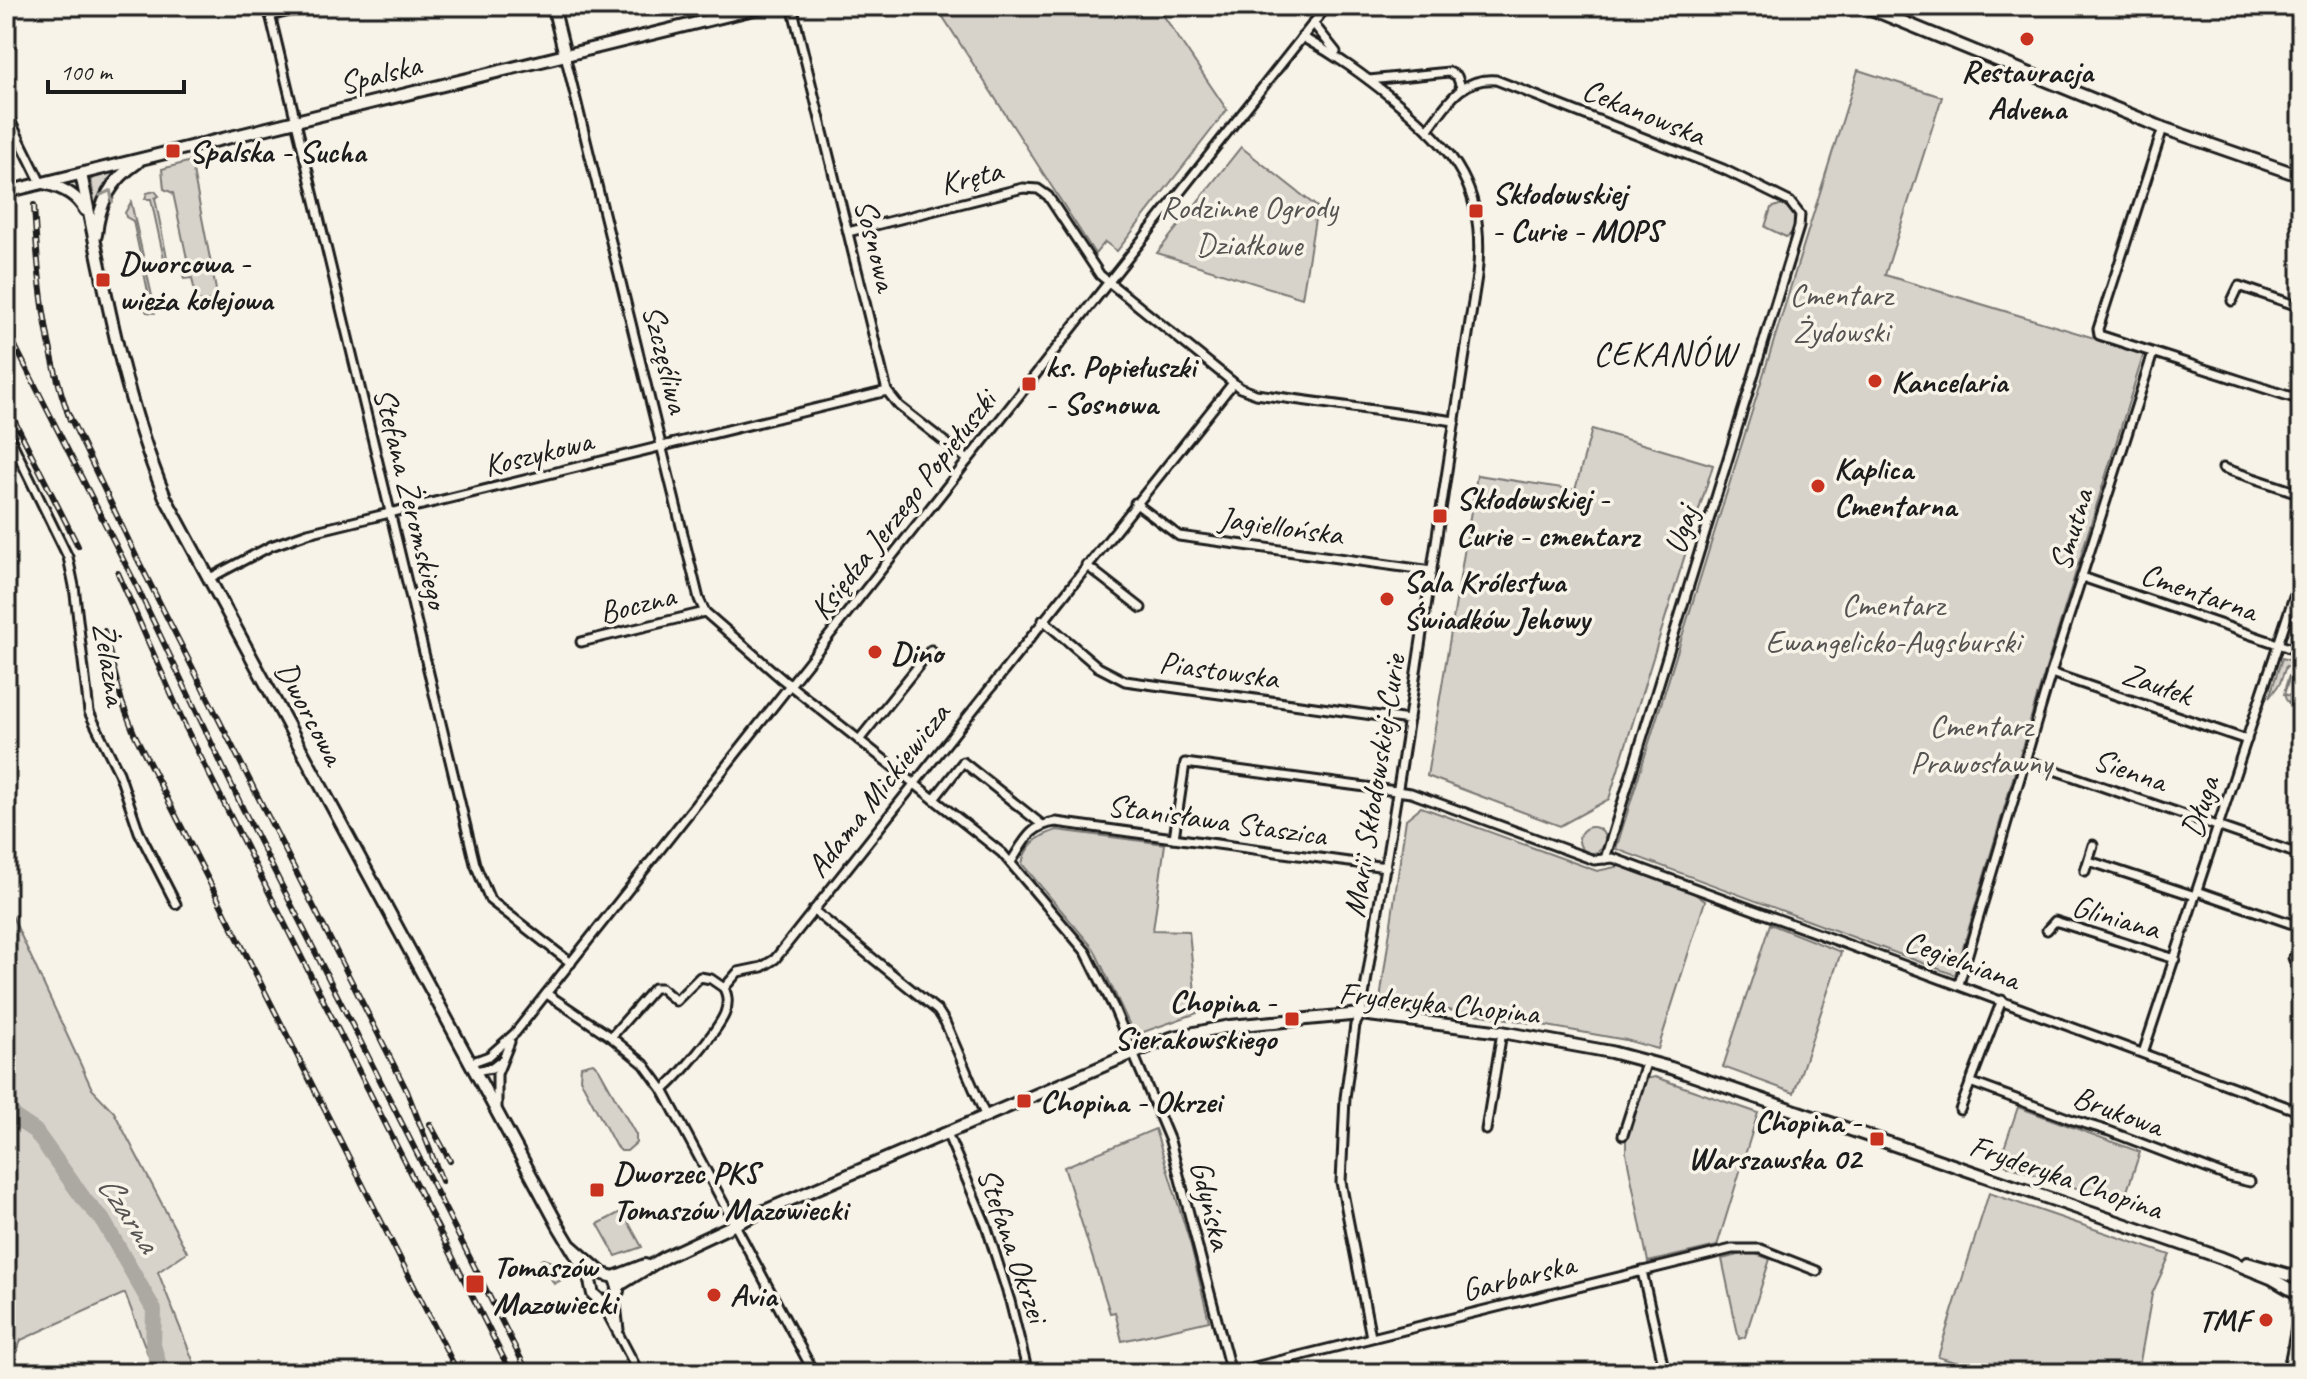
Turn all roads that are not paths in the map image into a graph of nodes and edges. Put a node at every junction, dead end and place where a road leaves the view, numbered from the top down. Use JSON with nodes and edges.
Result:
{"nodes":[{"id":1,"x":268,"y":6,"type":"edge"},
{"id":2,"x":310,"y":6,"type":"edge"},
{"id":3,"x":553,"y":6,"type":"edge"},
{"id":4,"x":766,"y":6,"type":"edge"},
{"id":5,"x":792,"y":6,"type":"edge"},
{"id":6,"x":1327,"y":6,"type":"edge"},
{"id":7,"x":1864,"y":6,"type":"edge"},
{"id":8,"x":270,"y":16,"type":"junction"},
{"id":9,"x":1313,"y":23,"type":"junction"},
{"id":10,"x":1302,"y":37,"type":"junction"},
{"id":11,"x":565,"y":55,"type":"junction"},
{"id":12,"x":1340,"y":57,"type":"junction"},
{"id":13,"x":1369,"y":80,"type":"junction"},
{"id":14,"x":1461,"y":87,"type":"junction"},
{"id":15,"x":6,"y":112,"type":"edge"},
{"id":16,"x":296,"y":121,"type":"junction"},
{"id":17,"x":1429,"y":128,"type":"junction"},
{"id":18,"x":2163,"y":128,"type":"junction"},
{"id":19,"x":143,"y":158,"type":"junction"},
{"id":20,"x":81,"y":174,"type":"junction"},
{"id":21,"x":2301,"y":176,"type":"edge"},
{"id":22,"x":41,"y":183,"type":"junction"},
{"id":23,"x":6,"y":192,"type":"edge"},
{"id":24,"x":1800,"y":215,"type":"joint"},
{"id":25,"x":91,"y":220,"type":"junction"},
{"id":26,"x":848,"y":232,"type":"junction"},
{"id":27,"x":95,"y":245,"type":"junction"},
{"id":28,"x":1109,"y":282,"type":"junction"},
{"id":29,"x":2232,"y":301,"type":"dead end"},
{"id":30,"x":2301,"y":307,"type":"edge"},
{"id":31,"x":2153,"y":353,"type":"junction"},
{"id":32,"x":1233,"y":383,"type":"junction"},
{"id":33,"x":887,"y":391,"type":"junction"},
{"id":34,"x":2301,"y":400,"type":"edge"},
{"id":35,"x":1455,"y":421,"type":"junction"},
{"id":36,"x":6,"y":430,"type":"edge"},
{"id":37,"x":661,"y":447,"type":"junction"},
{"id":38,"x":968,"y":460,"type":"junction"},
{"id":39,"x":2223,"y":468,"type":"dead end"},
{"id":40,"x":2301,"y":494,"type":"edge"},
{"id":41,"x":1135,"y":503,"type":"junction"},
{"id":42,"x":390,"y":514,"type":"junction"},
{"id":43,"x":1086,"y":565,"type":"junction"},
{"id":44,"x":1432,"y":571,"type":"junction"},
{"id":45,"x":2301,"y":575,"type":"edge"},
{"id":46,"x":2082,"y":577,"type":"junction"},
{"id":47,"x":208,"y":579,"type":"junction"},
{"id":48,"x":1141,"y":608,"type":"dead end"},
{"id":49,"x":705,"y":612,"type":"junction"},
{"id":50,"x":1043,"y":620,"type":"junction"},
{"id":51,"x":581,"y":642,"type":"dead end"},
{"id":52,"x":2279,"y":644,"type":"junction"},
{"id":53,"x":931,"y":650,"type":"dead end"},
{"id":54,"x":2301,"y":652,"type":"edge"},
{"id":55,"x":2051,"y":673,"type":"junction"},
{"id":56,"x":791,"y":686,"type":"junction"},
{"id":57,"x":1409,"y":720,"type":"junction"},
{"id":58,"x":859,"y":740,"type":"junction"},
{"id":59,"x":2247,"y":740,"type":"junction"},
{"id":60,"x":2025,"y":760,"type":"junction"},
{"id":61,"x":914,"y":784,"type":"junction"},
{"id":62,"x":1398,"y":791,"type":"junction"},
{"id":63,"x":934,"y":799,"type":"junction"},
{"id":64,"x":1041,"y":824,"type":"junction"},
{"id":65,"x":2218,"y":827,"type":"junction"},
{"id":66,"x":1174,"y":838,"type":"junction"},
{"id":67,"x":2093,"y":845,"type":"dead end"},
{"id":68,"x":2301,"y":855,"type":"edge"},
{"id":69,"x":1605,"y":859,"type":"junction"},
{"id":70,"x":2089,"y":861,"type":"junction"},
{"id":71,"x":1011,"y":862,"type":"junction"},
{"id":72,"x":1386,"y":867,"type":"junction"},
{"id":73,"x":2085,"y":871,"type":"dead end"},
{"id":74,"x":2196,"y":894,"type":"junction"},
{"id":75,"x":176,"y":904,"type":"dead end"},
{"id":76,"x":813,"y":910,"type":"junction"},
{"id":77,"x":2301,"y":927,"type":"edge"},
{"id":78,"x":2047,"y":930,"type":"dead end"},
{"id":79,"x":2293,"y":958,"type":"dead end"},
{"id":80,"x":2175,"y":959,"type":"junction"},
{"id":81,"x":571,"y":963,"type":"junction"},
{"id":82,"x":2301,"y":975,"type":"edge"},
{"id":83,"x":1959,"y":984,"type":"junction"},
{"id":84,"x":724,"y":988,"type":"junction"},
{"id":85,"x":547,"y":994,"type":"junction"},
{"id":86,"x":2002,"y":1000,"type":"junction"},
{"id":87,"x":1361,"y":1014,"type":"junction"},
{"id":88,"x":1502,"y":1032,"type":"junction"},
{"id":89,"x":515,"y":1033,"type":"junction"},
{"id":90,"x":611,"y":1037,"type":"junction"},
{"id":91,"x":1133,"y":1053,"type":"junction"},
{"id":92,"x":2143,"y":1053,"type":"junction"},
{"id":93,"x":1647,"y":1060,"type":"junction"},
{"id":94,"x":501,"y":1061,"type":"junction"},
{"id":95,"x":472,"y":1067,"type":"junction"},
{"id":96,"x":1970,"y":1082,"type":"junction"},
{"id":97,"x":663,"y":1090,"type":"junction"},
{"id":98,"x":1960,"y":1110,"type":"dead end"},
{"id":99,"x":2301,"y":1112,"type":"edge"},
{"id":100,"x":498,"y":1114,"type":"junction"},
{"id":101,"x":986,"y":1117,"type":"junction"},
{"id":102,"x":1486,"y":1130,"type":"dead end"},
{"id":103,"x":947,"y":1133,"type":"junction"},
{"id":104,"x":1623,"y":1135,"type":"dead end"},
{"id":105,"x":2250,"y":1182,"type":"dead end"},
{"id":106,"x":735,"y":1224,"type":"junction"},
{"id":107,"x":571,"y":1246,"type":"junction"},
{"id":108,"x":2219,"y":1257,"type":"junction"},
{"id":109,"x":1642,"y":1271,"type":"junction"},
{"id":110,"x":1817,"y":1271,"type":"dead end"},
{"id":111,"x":2300,"y":1277,"type":"edge"},
{"id":112,"x":592,"y":1283,"type":"junction"},
{"id":113,"x":613,"y":1283,"type":"junction"},
{"id":114,"x":2295,"y":1292,"type":"junction"},
{"id":115,"x":601,"y":1301,"type":"junction"},
{"id":116,"x":2301,"y":1306,"type":"edge"},
{"id":117,"x":620,"y":1336,"type":"junction"},
{"id":118,"x":1371,"y":1337,"type":"junction"},
{"id":119,"x":2301,"y":1339,"type":"edge"},
{"id":120,"x":2292,"y":1357,"type":"junction"},
{"id":121,"x":639,"y":1373,"type":"edge"},
{"id":122,"x":814,"y":1373,"type":"edge"},
{"id":123,"x":1028,"y":1373,"type":"edge"},
{"id":124,"x":1232,"y":1373,"type":"edge"},
{"id":125,"x":1665,"y":1373,"type":"edge"},
{"id":126,"x":2287,"y":1373,"type":"edge"}],
"edges":[{"from":1,"to":8,"type":"street","name":"Stefana Żeromskiego"},
{"from":2,"to":8,"type":"street"},
{"from":3,"to":11,"type":"street","name":"Szczęśliwa"},
{"from":4,"to":11,"type":"street","name":"Spalska"},
{"from":5,"to":26,"type":"street","name":"Sosnowa"},
{"from":6,"to":9,"type":"street","name":"Księdza Jerzego Popiełuszki"},
{"from":7,"to":18,"type":"street"},
{"from":8,"to":16,"type":"street","name":"Stefana Żeromskiego"},
{"from":9,"to":10,"type":"street","name":"Księdza Jerzego Popiełuszki"},
{"from":9,"to":12,"type":"street","name":"Marii Skłodowskiej-Curie"},
{"from":10,"to":12,"type":"street","name":"Marii Skłodowskiej-Curie"},
{"from":10,"to":28,"type":"street","name":"Księdza Jerzego Popiełuszki"},
{"from":11,"to":16,"type":"street","name":"Spalska"},
{"from":11,"to":37,"type":"street","name":"Szczęśliwa"},
{"from":12,"to":13,"type":"street","name":"Marii Skłodowskiej-Curie"},
{"from":13,"to":14,"type":"street","name":"Cekanowska"},
{"from":13,"to":17,"type":"street","name":"Marii Skłodowskiej-Curie"},
{"from":14,"to":17,"type":"street"},
{"from":14,"to":24,"type":"street","name":"Cekanowska"},
{"from":15,"to":22,"type":"street"},
{"from":16,"to":19,"type":"street","name":"Spalska"},
{"from":16,"to":42,"type":"street","name":"Stefana Żeromskiego"},
{"from":17,"to":35,"type":"street","name":"Marii Skłodowskiej-Curie"},
{"from":18,"to":21,"type":"street"},
{"from":18,"to":31,"type":"street"},
{"from":19,"to":20,"type":"street","name":"Spalska"},
{"from":27,"to":19,"type":"street","one_way":true},
{"from":20,"to":22,"type":"street","name":"Spalska"},
{"from":20,"to":25,"type":"street","name":"Dworcowa"},
{"from":22,"to":23,"type":"street","name":"Spalska"},
{"from":22,"to":25,"type":"street"},
{"from":24,"to":69,"type":"street","name":"Ugaj"},
{"from":25,"to":27,"type":"street","name":"Dworcowa"},
{"from":26,"to":28,"type":"street","name":"Kręta"},
{"from":26,"to":33,"type":"street","name":"Sosnowa"},
{"from":27,"to":47,"type":"street","name":"Dworcowa"},
{"from":28,"to":32,"type":"street"},
{"from":28,"to":38,"type":"street","name":"Księdza Jerzego Popiełuszki"},
{"from":29,"to":30,"type":"street"},
{"from":31,"to":34,"type":"street"},
{"from":31,"to":46,"type":"street","name":"Smutna"},
{"from":32,"to":35,"type":"street"},
{"from":32,"to":41,"type":"street","name":"Adama Mickiewicza"},
{"from":33,"to":37,"type":"street","name":"Koszykowa"},
{"from":33,"to":38,"type":"street"},
{"from":35,"to":44,"type":"street","name":"Marii Skłodowskiej-Curie"},
{"from":36,"to":75,"type":"street","name":"Żelazna"},
{"from":37,"to":42,"type":"street","name":"Koszykowa"},
{"from":37,"to":49,"type":"street","name":"Szczęśliwa"},
{"from":38,"to":56,"type":"street","name":"Księdza Jerzego Popiełuszki"},
{"from":39,"to":40,"type":"street"},
{"from":41,"to":43,"type":"street","name":"Adama Mickiewicza"},
{"from":41,"to":44,"type":"street","name":"Jagiellońska"},
{"from":42,"to":47,"type":"street","name":"Koszykowa"},
{"from":42,"to":81,"type":"street","name":"Stefana Żeromskiego"},
{"from":43,"to":48,"type":"street"},
{"from":43,"to":50,"type":"street","name":"Adama Mickiewicza"},
{"from":44,"to":57,"type":"street","name":"Marii Skłodowskiej-Curie"},
{"from":45,"to":52,"type":"street","name":"Długa"},
{"from":46,"to":52,"type":"street","name":"Cmentarna"},
{"from":46,"to":55,"type":"street","name":"Smutna"},
{"from":47,"to":95,"type":"street","name":"Dworcowa"},
{"from":49,"to":51,"type":"street","name":"Boczna"},
{"from":49,"to":56,"type":"street"},
{"from":50,"to":57,"type":"street","name":"Piastowska"},
{"from":50,"to":61,"type":"street","name":"Adama Mickiewicza"},
{"from":52,"to":54,"type":"street","name":"Cmentarna"},
{"from":52,"to":59,"type":"street","name":"Długa"},
{"from":53,"to":58,"type":"street"},
{"from":55,"to":59,"type":"street","name":"Zaułek"},
{"from":55,"to":60,"type":"street","name":"Smutna"},
{"from":56,"to":58,"type":"street","name":"Gdyńska"},
{"from":56,"to":81,"type":"street","name":"Księdza Jerzego Popiełuszki"},
{"from":57,"to":62,"type":"street","name":"Marii Skłodowskiej-Curie"},
{"from":58,"to":61,"type":"street","name":"Gdyńska"},
{"from":59,"to":65,"type":"street","name":"Długa"},
{"from":60,"to":65,"type":"street","name":"Sienna"},
{"from":60,"to":83,"type":"street","name":"Smutna"},
{"from":61,"to":63,"type":"street","name":"Gdyńska"},
{"from":61,"to":76,"type":"street","name":"Adama Mickiewicza"},
{"from":62,"to":66,"type":"street","name":"Cegielniana"},
{"from":62,"to":69,"type":"street","name":"Cegielniana"},
{"from":62,"to":72,"type":"street","name":"Marii Skłodowskiej-Curie"},
{"from":63,"to":64,"type":"street"},
{"from":63,"to":71,"type":"street","name":"Gdyńska"},
{"from":64,"to":66,"type":"street","name":"Stanisława Staszica"},
{"from":64,"to":71,"type":"street"},
{"from":65,"to":68,"type":"street","name":"Sienna"},
{"from":65,"to":74,"type":"street","name":"Długa"},
{"from":66,"to":72,"type":"street","name":"Stanisława Staszica"},
{"from":67,"to":70,"type":"street"},
{"from":69,"to":83,"type":"street","name":"Cegielniana"},
{"from":70,"to":73,"type":"street"},
{"from":70,"to":74,"type":"street"},
{"from":71,"to":91,"type":"street","name":"Gdyńska"},
{"from":72,"to":87,"type":"street","name":"Marii Skłodowskiej-Curie"},
{"from":74,"to":77,"type":"street"},
{"from":74,"to":80,"type":"street","name":"Długa"},
{"from":76,"to":84,"type":"street","name":"Adama Mickiewicza"},
{"from":76,"to":101,"type":"street"},
{"from":78,"to":80,"type":"street","name":"Gliniana"},
{"from":79,"to":82,"type":"street"},
{"from":80,"to":92,"type":"street","name":"Długa"},
{"from":81,"to":85,"type":"street","name":"Księdza Jerzego Popiełuszki"},
{"from":83,"to":86,"type":"street","name":"Cegielniana"},
{"from":84,"to":90,"type":"street"},
{"from":84,"to":97,"type":"street"},
{"from":85,"to":89,"type":"street","name":"Księdza Jerzego Popiełuszki"},
{"from":85,"to":90,"type":"street"},
{"from":86,"to":92,"type":"street","name":"Cegielniana"},
{"from":86,"to":96,"type":"street"},
{"from":87,"to":88,"type":"street","name":"Fryderyka Chopina"},
{"from":87,"to":91,"type":"street","name":"Fryderyka Chopina"},
{"from":87,"to":118,"type":"street","name":"Marii Skłodowskiej-Curie"},
{"from":88,"to":93,"type":"street","name":"Fryderyka Chopina"},
{"from":88,"to":102,"type":"street"},
{"from":89,"to":94,"type":"street","name":"Księdza Jerzego Popiełuszki"},
{"from":89,"to":95,"type":"street","name":"Księdza Jerzego Popiełuszki"},
{"from":90,"to":97,"type":"street"},
{"from":91,"to":101,"type":"street","name":"Fryderyka Chopina"},
{"from":91,"to":124,"type":"street","name":"Gdyńska"},
{"from":92,"to":99,"type":"street","name":"Cegielniana"},
{"from":93,"to":104,"type":"street"},
{"from":93,"to":108,"type":"street","name":"Fryderyka Chopina"},
{"from":94,"to":95,"type":"street"},
{"from":94,"to":100,"type":"street","name":"Księdza Jerzego Popiełuszki"},
{"from":95,"to":100,"type":"street","name":"Dworcowa"},
{"from":96,"to":98,"type":"street"},
{"from":96,"to":105,"type":"street","name":"Brukowa"},
{"from":97,"to":106,"type":"street"},
{"from":100,"to":107,"type":"street","name":"Dworcowa"},
{"from":101,"to":103,"type":"street","name":"Fryderyka Chopina"},
{"from":103,"to":106,"type":"street","name":"Fryderyka Chopina"},
{"from":103,"to":123,"type":"street","name":"Stefana Okrzei"},
{"from":106,"to":113,"type":"street","name":"Fryderyka Chopina"},
{"from":106,"to":122,"type":"street"},
{"from":107,"to":112,"type":"street","name":"Dworcowa"},
{"from":107,"to":113,"type":"street","name":"Dworcowa"},
{"from":108,"to":111,"type":"street","name":"Fryderyka Chopina"},
{"from":108,"to":114,"type":"street","name":"Fryderyka Chopina"},
{"from":109,"to":110,"type":"street","name":"Garbarska"},
{"from":109,"to":118,"type":"street","name":"Garbarska"},
{"from":109,"to":125,"type":"street"},
{"from":111,"to":114,"type":"street"},
{"from":112,"to":113,"type":"street"},
{"from":112,"to":115,"type":"street","name":"Dworcowa"},
{"from":113,"to":115,"type":"street"},
{"from":113,"to":117,"type":"street"},
{"from":114,"to":116,"type":"street"},
{"from":115,"to":117,"type":"street"},
{"from":116,"to":120,"type":"street"},
{"from":117,"to":121,"type":"street"},
{"from":118,"to":124,"type":"street","name":"Garbarska"},
{"from":119,"to":120,"type":"street"},
{"from":120,"to":126,"type":"street"}]}
